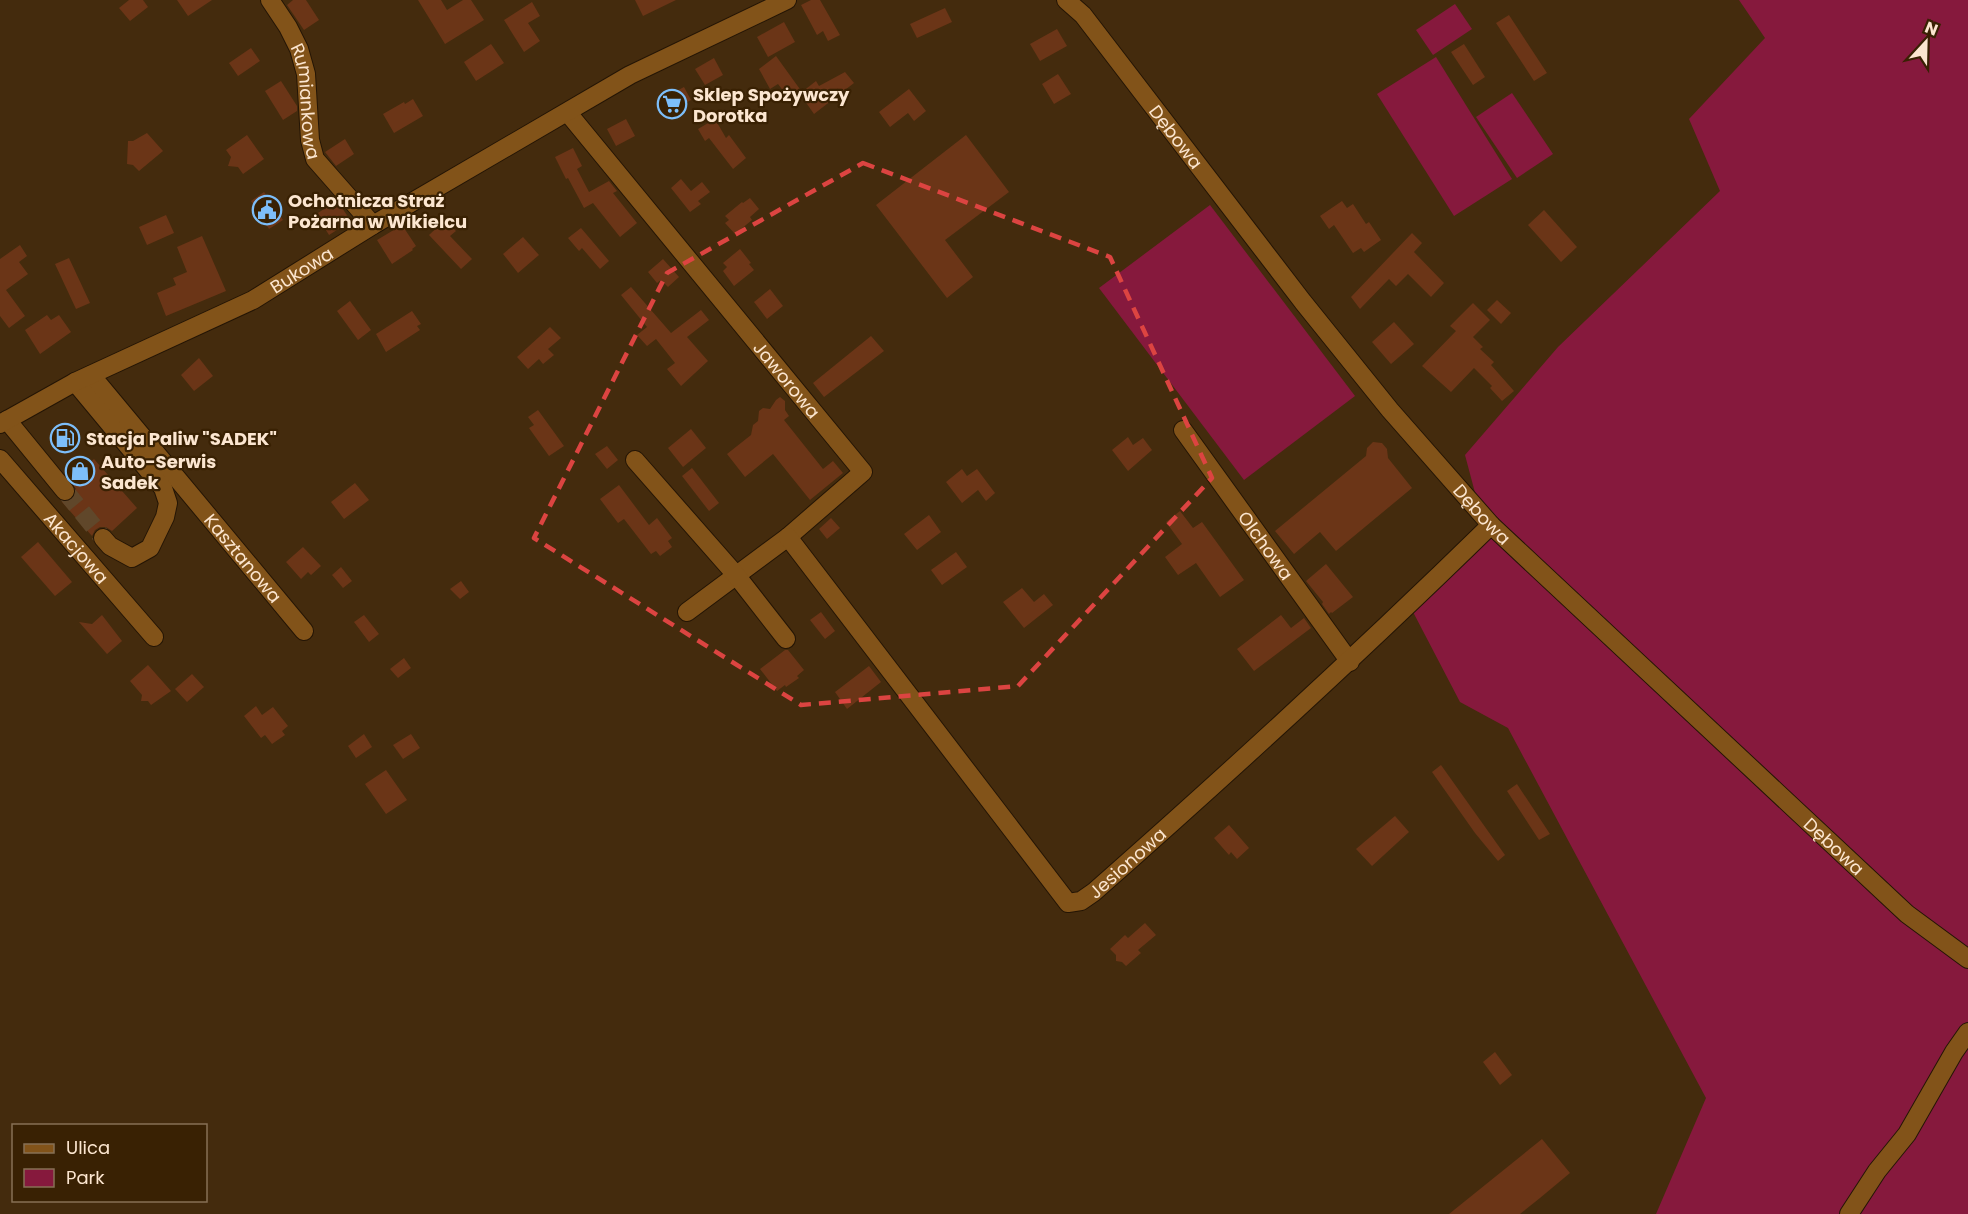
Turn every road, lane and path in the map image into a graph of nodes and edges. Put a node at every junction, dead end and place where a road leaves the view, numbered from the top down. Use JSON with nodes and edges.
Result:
{"nodes":[{"id":1,"x":270,"y":0,"type":"edge"},
{"id":2,"x":1066,"y":0,"type":"edge"},
{"id":3,"x":776,"y":2,"type":"edge"},
{"id":4,"x":568,"y":113,"type":"junction"},
{"id":5,"x":372,"y":225,"type":"junction"},
{"id":6,"x":83,"y":379,"type":"junction"},
{"id":7,"x":3,"y":422,"type":"edge"},
{"id":8,"x":1183,"y":430,"type":"dead end"},
{"id":9,"x":0,"y":459,"type":"edge"},
{"id":10,"x":635,"y":460,"type":"dead end"},
{"id":11,"x":65,"y":491,"type":"tunnel mouth"},
{"id":12,"x":1491,"y":525,"type":"junction"},
{"id":13,"x":788,"y":537,"type":"junction"},
{"id":14,"x":103,"y":538,"type":"tunnel mouth"},
{"id":15,"x":736,"y":575,"type":"junction"},
{"id":16,"x":687,"y":612,"type":"dead end"},
{"id":17,"x":304,"y":631,"type":"dead end"},
{"id":18,"x":154,"y":637,"type":"dead end"},
{"id":19,"x":786,"y":639,"type":"dead end"},
{"id":20,"x":1350,"y":662,"type":"junction"},
{"id":21,"x":1968,"y":959,"type":"edge"},
{"id":22,"x":1968,"y":1032,"type":"edge"},
{"id":23,"x":1849,"y":1214,"type":"edge"}],
"edges":[{"from":1,"to":5,"type":"street","name":"Rumiankowa"},
{"from":2,"to":12,"type":"street","name":"Dębowa"},
{"from":3,"to":4,"type":"street","name":"Bukowa"},
{"from":4,"to":5,"type":"street","name":"Bukowa"},
{"from":4,"to":13,"type":"street","name":"Jaworowa"},
{"from":5,"to":6,"type":"street","name":"Bukowa"},
{"from":6,"to":7,"type":"street","name":"Bukowa"},
{"from":6,"to":14,"type":"street"},
{"from":6,"to":17,"type":"street","name":"Kasztanowa"},
{"from":7,"to":11,"type":"street"},
{"from":8,"to":20,"type":"street","name":"Olchowa"},
{"from":9,"to":18,"type":"street","name":"Akacjowa"},
{"from":10,"to":15,"type":"street"},
{"from":12,"to":20,"type":"street","name":"Jesionowa"},
{"from":12,"to":21,"type":"street","name":"Dębowa"},
{"from":13,"to":15,"type":"street","name":"Jaworowa"},
{"from":13,"to":20,"type":"street","name":"Jesionowa"},
{"from":15,"to":16,"type":"street","name":"Jaworowa"},
{"from":15,"to":19,"type":"street"},
{"from":22,"to":23,"type":"street"}]}
